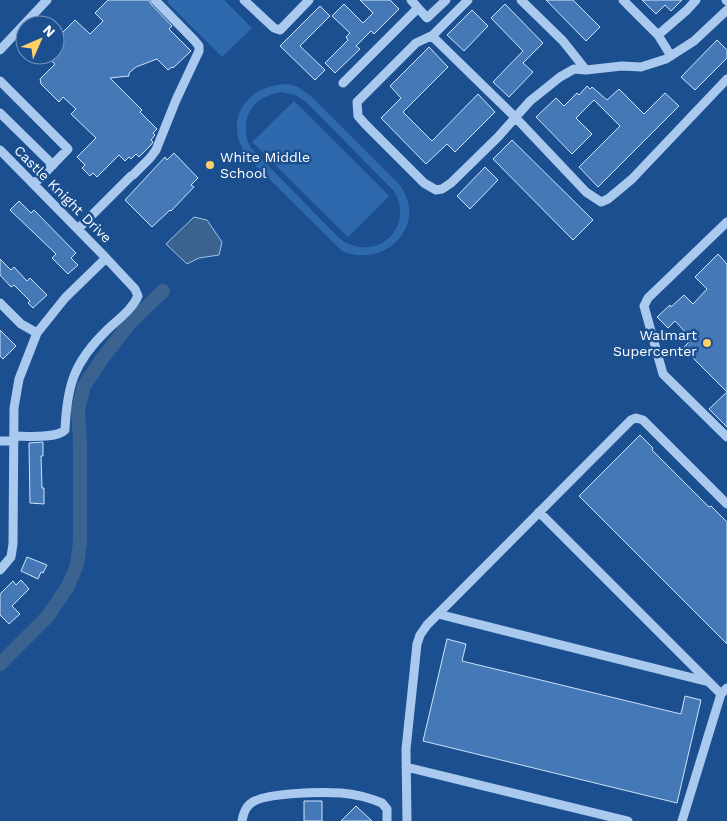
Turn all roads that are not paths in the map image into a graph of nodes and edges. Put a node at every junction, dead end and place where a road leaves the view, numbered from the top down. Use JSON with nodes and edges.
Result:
{"nodes":[{"id":1,"x":47,"y":0,"type":"edge"},
{"id":2,"x":155,"y":0,"type":"edge"},
{"id":3,"x":244,"y":0,"type":"edge"},
{"id":4,"x":309,"y":0,"type":"edge"},
{"id":5,"x":410,"y":0,"type":"edge"},
{"id":6,"x":446,"y":0,"type":"edge"},
{"id":7,"x":468,"y":0,"type":"edge"},
{"id":8,"x":521,"y":0,"type":"edge"},
{"id":9,"x":623,"y":0,"type":"edge"},
{"id":10,"x":696,"y":0,"type":"edge"},
{"id":11,"x":418,"y":8,"type":"junction"},
{"id":12,"x":726,"y":14,"type":"edge"},
{"id":13,"x":658,"y":34,"type":"junction"},
{"id":14,"x":432,"y":36,"type":"junction"},
{"id":15,"x":0,"y":50,"type":"edge"},
{"id":16,"x":671,"y":56,"type":"junction"},
{"id":17,"x":586,"y":70,"type":"junction"},
{"id":18,"x":727,"y":79,"type":"edge"},
{"id":19,"x":0,"y":81,"type":"edge"},
{"id":20,"x":343,"y":82,"type":"dead end"},
{"id":21,"x":0,"y":113,"type":"edge"},
{"id":22,"x":515,"y":117,"type":"junction"},
{"id":23,"x":0,"y":150,"type":"edge"},
{"id":24,"x":53,"y":165,"type":"junction"},
{"id":25,"x":34,"y":184,"type":"junction"},
{"id":26,"x":727,"y":222,"type":"edge"},
{"id":27,"x":78,"y":229,"type":"junction"},
{"id":28,"x":106,"y":258,"type":"junction"},
{"id":29,"x":0,"y":303,"type":"edge"},
{"id":30,"x":37,"y":333,"type":"junction"},
{"id":31,"x":727,"y":436,"type":"edge"},
{"id":32,"x":14,"y":438,"type":"junction"},
{"id":33,"x":0,"y":441,"type":"edge"},
{"id":34,"x":727,"y":504,"type":"edge"},
{"id":35,"x":539,"y":512,"type":"junction"},
{"id":36,"x":0,"y":570,"type":"edge"},
{"id":37,"x":438,"y":614,"type":"junction"},
{"id":38,"x":709,"y":682,"type":"junction"},
{"id":39,"x":724,"y":691,"type":"edge"},
{"id":40,"x":406,"y":767,"type":"junction"},
{"id":41,"x":242,"y":821,"type":"edge"},
{"id":42,"x":387,"y":821,"type":"edge"},
{"id":43,"x":407,"y":821,"type":"edge"},
{"id":44,"x":628,"y":821,"type":"edge"},
{"id":45,"x":682,"y":821,"type":"edge"}],
"edges":[{"from":1,"to":15,"type":"street"},
{"from":2,"to":27,"type":"street"},
{"from":3,"to":4,"type":"street"},
{"from":5,"to":11,"type":"street"},
{"from":6,"to":11,"type":"street"},
{"from":7,"to":14,"type":"street"},
{"from":8,"to":17,"type":"street"},
{"from":9,"to":13,"type":"street"},
{"from":10,"to":13,"type":"street"},
{"from":11,"to":20,"type":"street"},
{"from":12,"to":16,"type":"street"},
{"from":13,"to":16,"type":"street"},
{"from":14,"to":22,"type":"street"},
{"from":14,"to":22,"type":"street"},
{"from":16,"to":17,"type":"street"},
{"from":17,"to":22,"type":"street"},
{"from":18,"to":22,"type":"street"},
{"from":19,"to":24,"type":"street"},
{"from":21,"to":24,"type":"street"},
{"from":23,"to":25,"type":"street","name":"Castle Knight Drive"},
{"from":24,"to":25,"type":"street"},
{"from":25,"to":27,"type":"street","name":"Castle Knight Drive"},
{"from":26,"to":31,"type":"street"},
{"from":27,"to":28,"type":"street","name":"Castle Knight Drive"},
{"from":28,"to":30,"type":"street"},
{"from":28,"to":32,"type":"street","name":"Castle Knight Drive"},
{"from":29,"to":30,"type":"street"},
{"from":30,"to":32,"type":"street"},
{"from":32,"to":33,"type":"street"},
{"from":32,"to":36,"type":"street"},
{"from":34,"to":35,"type":"street"},
{"from":35,"to":37,"type":"street"},
{"from":35,"to":38,"type":"street"},
{"from":37,"to":38,"type":"street"},
{"from":37,"to":40,"type":"street"},
{"from":38,"to":39,"type":"street"},
{"from":39,"to":45,"type":"street"},
{"from":40,"to":43,"type":"street"},
{"from":40,"to":44,"type":"street"},
{"from":41,"to":42,"type":"street"}]}
